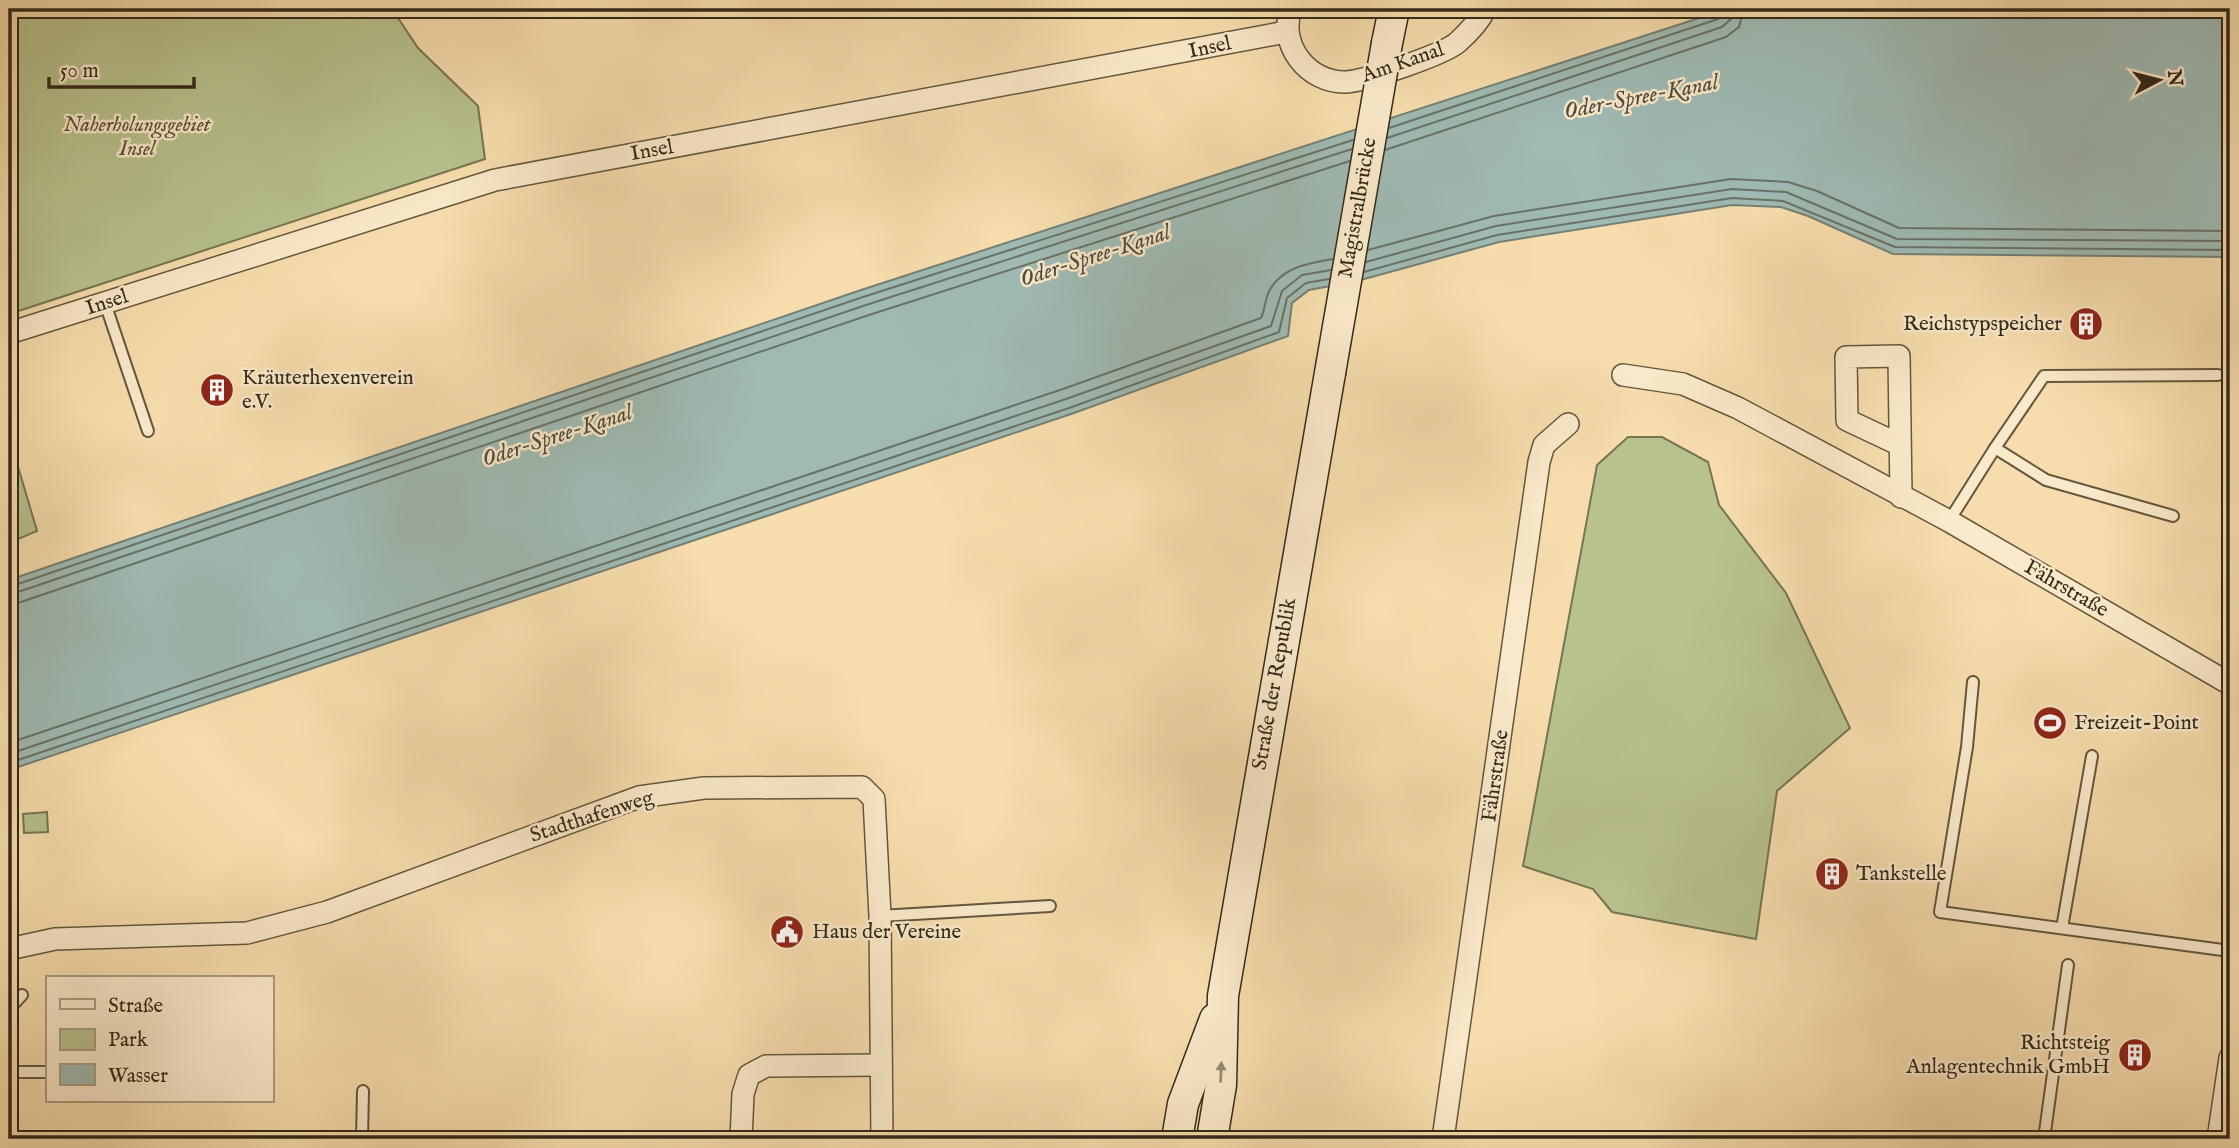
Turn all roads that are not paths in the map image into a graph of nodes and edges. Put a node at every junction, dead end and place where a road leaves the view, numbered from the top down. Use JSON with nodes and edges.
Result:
{"nodes":[{"id":1,"x":1291,"y":9,"type":"edge"},
{"id":2,"x":1394,"y":9,"type":"edge"},
{"id":3,"x":1485,"y":9,"type":"edge"},
{"id":4,"x":1286,"y":33,"type":"junction"},
{"id":5,"x":105,"y":303,"type":"junction"},
{"id":6,"x":9,"y":333,"type":"edge"},
{"id":7,"x":1330,"y":373,"type":"joint"},
{"id":8,"x":1623,"y":375,"type":"dead end"},
{"id":9,"x":2218,"y":375,"type":"dead end"},
{"id":10,"x":1568,"y":424,"type":"dead end"},
{"id":11,"x":148,"y":431,"type":"dead end"},
{"id":12,"x":1900,"y":445,"type":"dead end"},
{"id":13,"x":1995,"y":448,"type":"junction"},
{"id":14,"x":1901,"y":497,"type":"junction"},
{"id":15,"x":2173,"y":516,"type":"dead end"},
{"id":16,"x":1949,"y":522,"type":"junction"},
{"id":17,"x":1973,"y":682,"type":"dead end"},
{"id":18,"x":2230,"y":684,"type":"edge"},
{"id":19,"x":2092,"y":756,"type":"dead end"},
{"id":20,"x":1050,"y":906,"type":"dead end"},
{"id":21,"x":880,"y":916,"type":"junction"},
{"id":22,"x":2062,"y":928,"type":"junction"},
{"id":23,"x":9,"y":949,"type":"edge"},
{"id":24,"x":2230,"y":951,"type":"edge"},
{"id":25,"x":2068,"y":965,"type":"dead end"},
{"id":26,"x":22,"y":995,"type":"dead end"},
{"id":27,"x":1223,"y":996,"type":"junction"},
{"id":28,"x":9,"y":1009,"type":"edge"},
{"id":29,"x":2230,"y":1058,"type":"edge"},
{"id":30,"x":880,"y":1065,"type":"junction"},
{"id":31,"x":9,"y":1072,"type":"edge"},
{"id":32,"x":46,"y":1072,"type":"edge"},
{"id":33,"x":363,"y":1091,"type":"dead end"},
{"id":34,"x":362,"y":1139,"type":"edge"},
{"id":35,"x":741,"y":1139,"type":"edge"},
{"id":36,"x":882,"y":1139,"type":"edge"},
{"id":37,"x":1177,"y":1139,"type":"edge"},
{"id":38,"x":1212,"y":1139,"type":"edge"},
{"id":39,"x":1443,"y":1139,"type":"edge"},
{"id":40,"x":2044,"y":1139,"type":"edge"},
{"id":41,"x":2218,"y":1139,"type":"edge"}],
"edges":[{"from":1,"to":4,"type":"street"},
{"from":2,"to":7,"type":"main road","name":"Magistralbrücke","bridge":true},
{"from":3,"to":4,"type":"street","name":"Am Kanal"},
{"from":4,"to":5,"type":"street","name":"Insel"},
{"from":5,"to":6,"type":"street","name":"Insel"},
{"from":5,"to":11,"type":"lane"},
{"from":7,"to":27,"type":"main road","name":"Straße der Republik"},
{"from":8,"to":14,"type":"street","name":"Fährstraße"},
{"from":9,"to":13,"type":"lane"},
{"from":10,"to":39,"type":"street","name":"Fährstraße"},
{"from":12,"to":14,"type":"street"},
{"from":13,"to":15,"type":"lane"},
{"from":13,"to":16,"type":"lane"},
{"from":14,"to":16,"type":"street","name":"Fährstraße"},
{"from":16,"to":18,"type":"street","name":"Fährstraße"},
{"from":17,"to":22,"type":"lane"},
{"from":19,"to":22,"type":"lane"},
{"from":20,"to":21,"type":"lane"},
{"from":21,"to":23,"type":"street","name":"Stadthafenweg"},
{"from":21,"to":30,"type":"street","name":"Stadthafenweg"},
{"from":22,"to":24,"type":"lane"},
{"from":25,"to":40,"type":"lane"},
{"from":26,"to":28,"type":"lane"},
{"from":27,"to":37,"type":"main road","name":"Straße der Republik"},
{"from":38,"to":27,"type":"main road","name":"Straße der Republik","one_way":true},
{"from":29,"to":41,"type":"street"},
{"from":30,"to":35,"type":"street"},
{"from":30,"to":36,"type":"street","name":"Stadthafenweg"},
{"from":31,"to":32,"type":"lane"},
{"from":33,"to":34,"type":"lane"}]}
